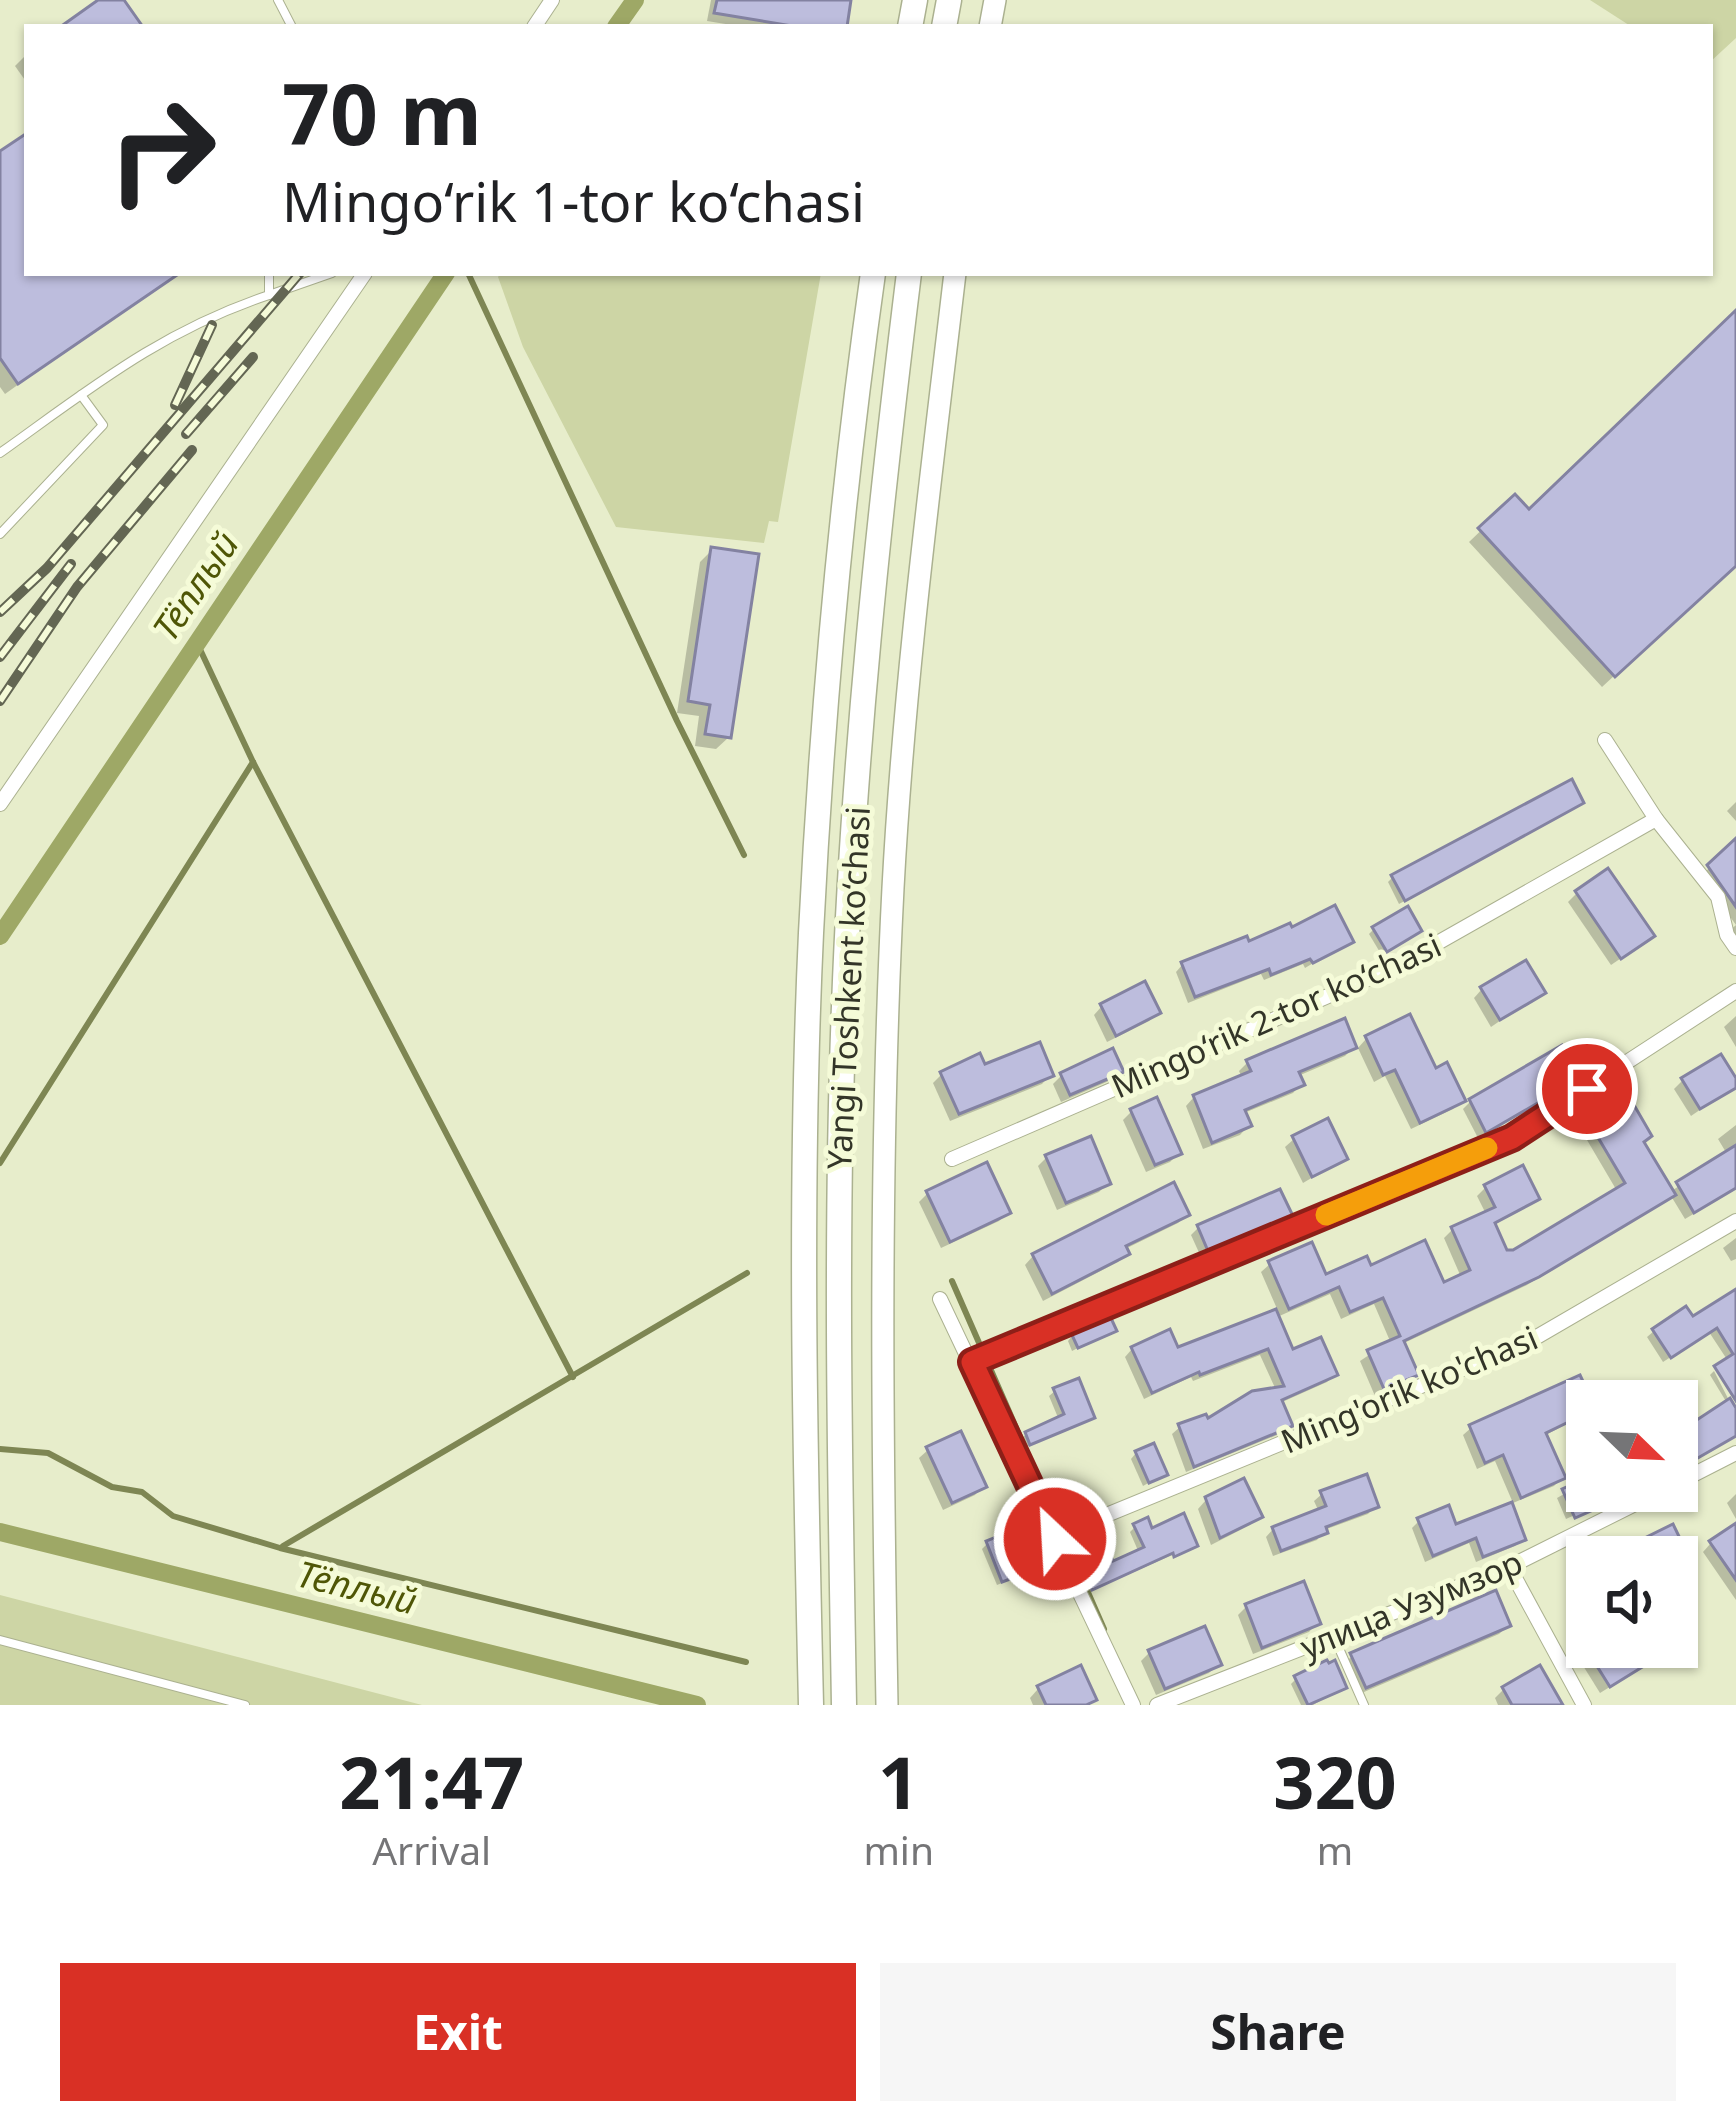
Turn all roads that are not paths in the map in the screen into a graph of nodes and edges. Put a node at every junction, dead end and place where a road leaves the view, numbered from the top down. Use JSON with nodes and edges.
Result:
{"nodes":[{"id":1,"x":269,"y":276,"type":"edge"},
{"id":2,"x":323,"y":276,"type":"edge"},
{"id":3,"x":363,"y":276,"type":"edge"},
{"id":4,"x":873,"y":276,"type":"edge"},
{"id":5,"x":909,"y":276,"type":"edge"},
{"id":6,"x":955,"y":276,"type":"edge"},
{"id":7,"x":269,"y":295,"type":"junction"},
{"id":8,"x":81,"y":395,"type":"junction"},
{"id":9,"x":0,"y":453,"type":"edge"},
{"id":10,"x":0,"y":534,"type":"edge"},
{"id":11,"x":1605,"y":740,"type":"dead end"},
{"id":12,"x":0,"y":804,"type":"edge"},
{"id":13,"x":1656,"y":819,"type":"junction"},
{"id":14,"x":1736,"y":908,"type":"edge"},
{"id":15,"x":1724,"y":920,"type":"junction"},
{"id":16,"x":1736,"y":948,"type":"edge"},
{"id":17,"x":1736,"y":991,"type":"edge"},
{"id":18,"x":952,"y":1159,"type":"dead end"},
{"id":19,"x":1736,"y":1222,"type":"edge"},
{"id":20,"x":940,"y":1299,"type":"dead end"},
{"id":21,"x":972,"y":1362,"type":"junction"},
{"id":22,"x":1736,"y":1453,"type":"edge"},
{"id":23,"x":1698,"y":1472,"type":"edge"},
{"id":24,"x":1620,"y":1512,"type":"edge"},
{"id":25,"x":1055,"y":1539,"type":"junction"},
{"id":26,"x":1509,"y":1568,"type":"junction"},
{"id":27,"x":1334,"y":1636,"type":"junction"},
{"id":28,"x":0,"y":1640,"type":"edge"},
{"id":29,"x":245,"y":1705,"type":"edge"},
{"id":30,"x":811,"y":1705,"type":"edge"},
{"id":31,"x":844,"y":1705,"type":"edge"},
{"id":32,"x":887,"y":1705,"type":"edge"},
{"id":33,"x":1133,"y":1705,"type":"edge"},
{"id":34,"x":1157,"y":1705,"type":"edge"},
{"id":35,"x":1364,"y":1705,"type":"edge"},
{"id":36,"x":1584,"y":1705,"type":"edge"}],
"edges":[{"from":1,"to":7,"type":"lane"},
{"from":2,"to":7,"type":"lane"},
{"from":3,"to":12,"type":"street"},
{"from":4,"to":30,"type":"highway","name":"Yangi Toshkent ko‘chasi"},
{"from":5,"to":31,"type":"highway","name":"Yangi Toshkent ko‘chasi"},
{"from":6,"to":32,"type":"main road"},
{"from":7,"to":8,"type":"lane"},
{"from":8,"to":9,"type":"lane"},
{"from":8,"to":10,"type":"lane"},
{"from":11,"to":13,"type":"street"},
{"from":13,"to":15,"type":"street"},
{"from":13,"to":18,"type":"street","name":"Mingo‘rik 2-tor ko‘chasi"},
{"from":14,"to":15,"type":"street"},
{"from":15,"to":16,"type":"street"},
{"from":17,"to":21,"type":"street"},
{"from":19,"to":25,"type":"street","name":"Ming'orik ko'chasi"},
{"from":20,"to":21,"type":"street"},
{"from":21,"to":25,"type":"street"},
{"from":22,"to":23,"type":"street"},
{"from":24,"to":26,"type":"street","name":"улица Узумзор"},
{"from":25,"to":33,"type":"street"},
{"from":26,"to":27,"type":"street","name":"улица Узумзор"},
{"from":26,"to":36,"type":"street"},
{"from":27,"to":34,"type":"street","name":"улица Узумзор"},
{"from":27,"to":35,"type":"lane"},
{"from":28,"to":29,"type":"lane"}]}
